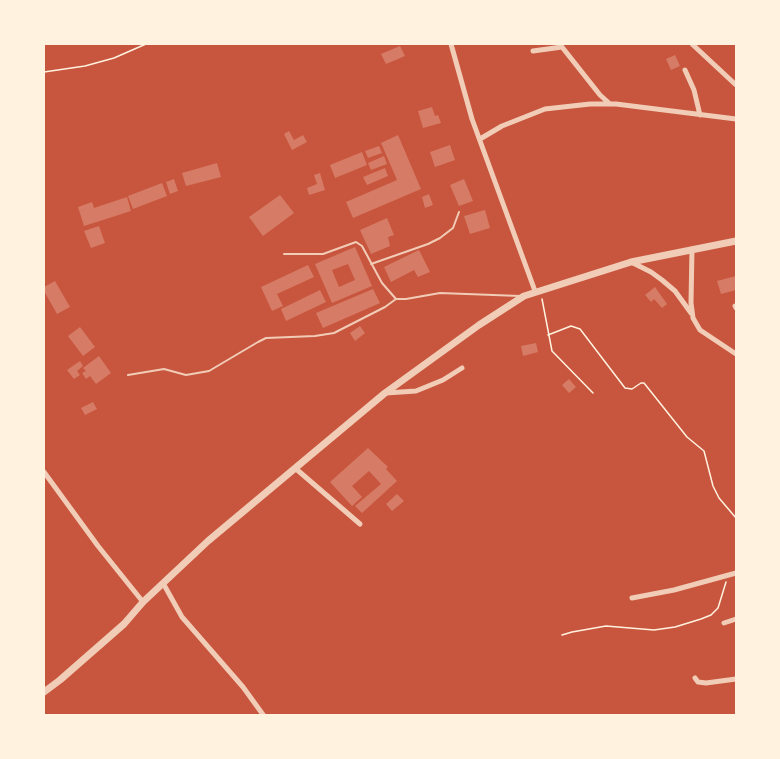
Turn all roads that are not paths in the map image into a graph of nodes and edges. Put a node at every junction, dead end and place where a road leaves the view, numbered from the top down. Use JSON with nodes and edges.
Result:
{"nodes":[{"id":1,"x":451,"y":44,"type":"edge"},
{"id":2,"x":692,"y":44,"type":"edge"},
{"id":3,"x":533,"y":51,"type":"dead end"},
{"id":4,"x":685,"y":70,"type":"dead end"},
{"id":5,"x":736,"y":85,"type":"edge"},
{"id":6,"x":610,"y":104,"type":"junction"},
{"id":7,"x":700,"y":114,"type":"junction"},
{"id":8,"x":736,"y":119,"type":"edge"},
{"id":9,"x":480,"y":140,"type":"junction"},
{"id":10,"x":459,"y":213,"type":"dead end"},
{"id":11,"x":736,"y":241,"type":"edge"},
{"id":12,"x":692,"y":249,"type":"junction"},
{"id":13,"x":284,"y":254,"type":"dead end"},
{"id":14,"x":631,"y":262,"type":"junction"},
{"id":15,"x":371,"y":264,"type":"junction"},
{"id":16,"x":537,"y":291,"type":"junction"},
{"id":17,"x":524,"y":296,"type":"junction"},
{"id":18,"x":396,"y":299,"type":"junction"},
{"id":19,"x":692,"y":314,"type":"junction"},
{"id":20,"x":736,"y":354,"type":"edge"},
{"id":21,"x":462,"y":368,"type":"dead end"},
{"id":22,"x":128,"y":375,"type":"dead end"},
{"id":23,"x":385,"y":393,"type":"junction"},
{"id":24,"x":295,"y":468,"type":"junction"},
{"id":25,"x":44,"y":472,"type":"edge"},
{"id":26,"x":360,"y":524,"type":"dead end"},
{"id":27,"x":736,"y":573,"type":"edge"},
{"id":28,"x":163,"y":584,"type":"junction"},
{"id":29,"x":632,"y":598,"type":"dead end"},
{"id":30,"x":143,"y":602,"type":"junction"},
{"id":31,"x":736,"y":619,"type":"edge"},
{"id":32,"x":724,"y":623,"type":"dead end"},
{"id":33,"x":695,"y":678,"type":"dead end"},
{"id":34,"x":736,"y":679,"type":"edge"},
{"id":35,"x":44,"y":692,"type":"edge"},
{"id":36,"x":264,"y":716,"type":"edge"}],
"edges":[{"from":1,"to":9,"type":"street"},
{"from":2,"to":5,"type":"street"},
{"from":3,"to":6,"type":"street"},
{"from":4,"to":7,"type":"street"},
{"from":6,"to":7,"type":"street"},
{"from":6,"to":9,"type":"street"},
{"from":7,"to":8,"type":"street"},
{"from":9,"to":16,"type":"street"},
{"from":10,"to":15,"type":"lane"},
{"from":11,"to":12,"type":"street"},
{"from":12,"to":14,"type":"street"},
{"from":12,"to":19,"type":"street"},
{"from":13,"to":15,"type":"lane"},
{"from":14,"to":16,"type":"street"},
{"from":14,"to":19,"type":"street"},
{"from":15,"to":18,"type":"lane"},
{"from":16,"to":17,"type":"street"},
{"from":17,"to":18,"type":"lane"},
{"from":17,"to":23,"type":"street"},
{"from":18,"to":22,"type":"lane"},
{"from":19,"to":20,"type":"street"},
{"from":21,"to":23,"type":"street"},
{"from":23,"to":24,"type":"street"},
{"from":24,"to":26,"type":"street"},
{"from":24,"to":28,"type":"street"},
{"from":25,"to":30,"type":"street"},
{"from":27,"to":29,"type":"street"},
{"from":28,"to":30,"type":"street"},
{"from":28,"to":36,"type":"street"},
{"from":30,"to":35,"type":"street"},
{"from":31,"to":32,"type":"street"},
{"from":33,"to":34,"type":"street"}]}
